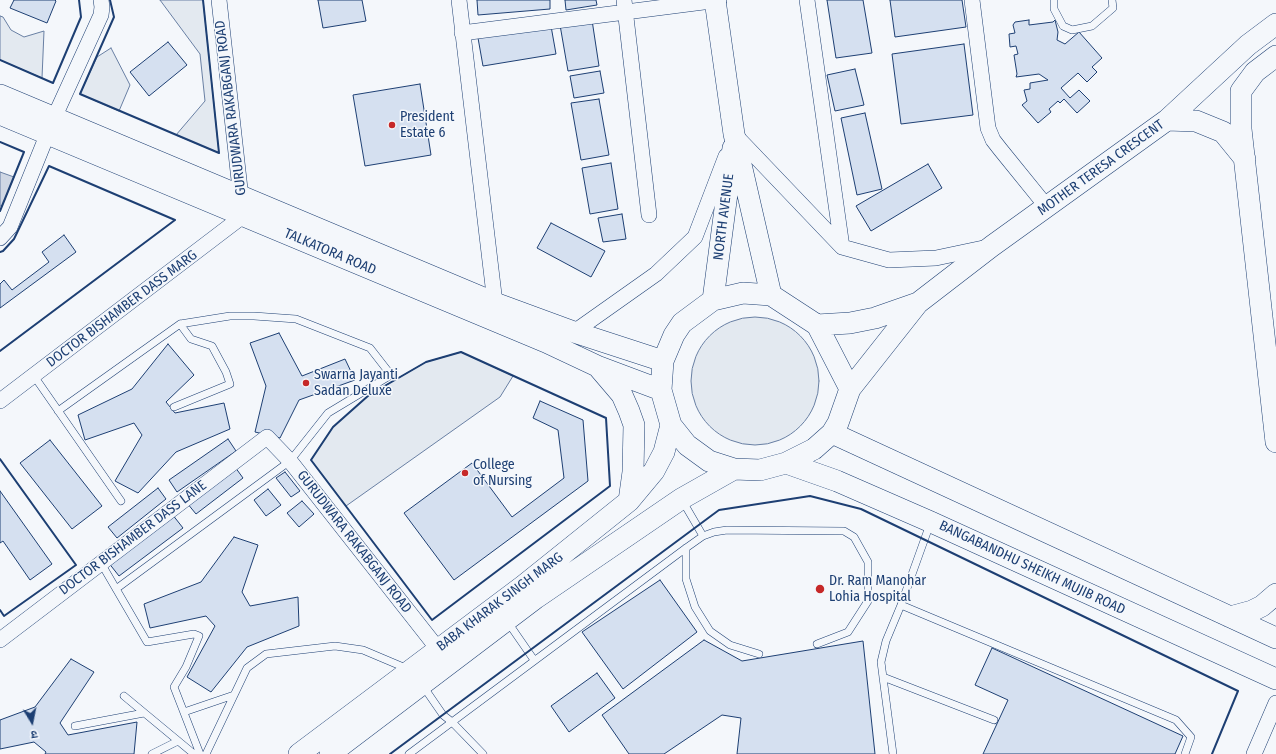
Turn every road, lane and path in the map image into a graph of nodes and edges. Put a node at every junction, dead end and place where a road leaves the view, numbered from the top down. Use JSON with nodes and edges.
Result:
{"nodes":[{"id":1,"x":101,"y":0,"type":"edge"},
{"id":2,"x":219,"y":0,"type":"edge"},
{"id":3,"x":459,"y":0,"type":"edge"},
{"id":4,"x":715,"y":0,"type":"edge"},
{"id":5,"x":719,"y":0,"type":"edge"},
{"id":6,"x":807,"y":0,"type":"edge"},
{"id":7,"x":972,"y":0,"type":"edge"},
{"id":8,"x":1054,"y":0,"type":"edge"},
{"id":9,"x":1112,"y":0,"type":"edge"},
{"id":10,"x":625,"y":6,"type":"edge"},
{"id":11,"x":1276,"y":24,"type":"edge"},
{"id":12,"x":462,"y":33,"type":"junction"},
{"id":13,"x":1276,"y":56,"type":"edge"},
{"id":14,"x":0,"y":95,"type":"edge"},
{"id":15,"x":0,"y":114,"type":"edge"},
{"id":16,"x":1168,"y":120,"type":"junction"},
{"id":17,"x":50,"y":126,"type":"junction"},
{"id":18,"x":734,"y":134,"type":"junction"},
{"id":19,"x":1245,"y":159,"type":"junction"},
{"id":20,"x":243,"y":207,"type":"junction"},
{"id":21,"x":1047,"y":207,"type":"junction"},
{"id":22,"x":649,"y":215,"type":"dead end"},
{"id":23,"x":0,"y":238,"type":"edge"},
{"id":24,"x":992,"y":246,"type":"junction"},
{"id":25,"x":842,"y":247,"type":"junction"},
{"id":26,"x":771,"y":295,"type":"junction"},
{"id":27,"x":713,"y":300,"type":"junction"},
{"id":28,"x":495,"y":303,"type":"junction"},
{"id":29,"x":918,"y":303,"type":"junction"},
{"id":30,"x":180,"y":324,"type":"junction"},
{"id":31,"x":817,"y":325,"type":"junction"},
{"id":32,"x":574,"y":332,"type":"junction"},
{"id":33,"x":663,"y":361,"type":"junction"},
{"id":34,"x":597,"y":366,"type":"junction"},
{"id":35,"x":34,"y":376,"type":"junction"},
{"id":36,"x":850,"y":389,"type":"junction"},
{"id":37,"x":660,"y":390,"type":"junction"},
{"id":38,"x":0,"y":401,"type":"edge"},
{"id":39,"x":174,"y":407,"type":"dead end"},
{"id":40,"x":58,"y":411,"type":"junction"},
{"id":41,"x":671,"y":425,"type":"junction"},
{"id":42,"x":832,"y":433,"type":"junction"},
{"id":43,"x":267,"y":437,"type":"joint"},
{"id":44,"x":1276,"y":442,"type":"edge"},
{"id":45,"x":290,"y":461,"type":"junction"},
{"id":46,"x":786,"y":463,"type":"junction"},
{"id":47,"x":734,"y":469,"type":"junction"},
{"id":48,"x":681,"y":499,"type":"junction"},
{"id":49,"x":122,"y":501,"type":"dead end"},
{"id":50,"x":629,"y":501,"type":"junction"},
{"id":51,"x":931,"y":522,"type":"junction"},
{"id":52,"x":703,"y":536,"type":"junction"},
{"id":53,"x":686,"y":548,"type":"junction"},
{"id":54,"x":100,"y":563,"type":"junction"},
{"id":55,"x":116,"y":589,"type":"junction"},
{"id":56,"x":1276,"y":594,"type":"edge"},
{"id":57,"x":901,"y":604,"type":"junction"},
{"id":58,"x":1230,"y":617,"type":"junction"},
{"id":59,"x":506,"y":621,"type":"junction"},
{"id":60,"x":1276,"y":638,"type":"edge"},
{"id":61,"x":0,"y":640,"type":"edge"},
{"id":62,"x":817,"y":644,"type":"dead end"},
{"id":63,"x":438,"y":650,"type":"junction"},
{"id":64,"x":758,"y":654,"type":"dead end"},
{"id":65,"x":534,"y":660,"type":"junction"},
{"id":66,"x":883,"y":677,"type":"junction"},
{"id":67,"x":417,"y":678,"type":"junction"},
{"id":68,"x":1276,"y":679,"type":"edge"},
{"id":69,"x":234,"y":695,"type":"junction"},
{"id":70,"x":124,"y":696,"type":"dead end"},
{"id":71,"x":1276,"y":702,"type":"edge"},
{"id":72,"x":144,"y":712,"type":"junction"},
{"id":73,"x":184,"y":712,"type":"junction"},
{"id":74,"x":994,"y":720,"type":"dead end"},
{"id":75,"x":452,"y":722,"type":"junction"},
{"id":76,"x":75,"y":726,"type":"dead end"},
{"id":77,"x":178,"y":741,"type":"junction"},
{"id":78,"x":152,"y":754,"type":"edge"},
{"id":79,"x":194,"y":754,"type":"edge"},
{"id":80,"x":200,"y":754,"type":"edge"},
{"id":81,"x":206,"y":754,"type":"edge"},
{"id":82,"x":299,"y":754,"type":"edge"},
{"id":83,"x":330,"y":754,"type":"edge"},
{"id":84,"x":409,"y":754,"type":"edge"},
{"id":85,"x":483,"y":754,"type":"edge"},
{"id":86,"x":893,"y":754,"type":"edge"},
{"id":87,"x":1185,"y":754,"type":"edge"},
{"id":88,"x":1254,"y":754,"type":"edge"}],
"edges":[{"from":1,"to":17,"type":"street"},
{"from":2,"to":20,"type":"street","name":"GURUDWARA RAKABGANJ ROAD"},
{"from":3,"to":12,"type":"street"},
{"from":4,"to":5,"type":"street"},
{"from":4,"to":10,"type":"street"},
{"from":4,"to":18,"type":"main road","name":"NORTH AVENUE"},
{"from":6,"to":25,"type":"street"},
{"from":7,"to":21,"type":"street"},
{"from":8,"to":9,"type":"lane"},
{"from":10,"to":12,"type":"street"},
{"from":10,"to":22,"type":"street"},
{"from":11,"to":16,"type":"main road","name":"MOTHER TERESA CRESCENT"},
{"from":12,"to":28,"type":"street"},
{"from":13,"to":19,"type":"main road"},
{"from":14,"to":17,"type":"main road","name":"TALKATORA ROAD"},
{"from":15,"to":17,"type":"main road","name":"TALKATORA ROAD"},
{"from":16,"to":19,"type":"main road"},
{"from":16,"to":21,"type":"main road","name":"MOTHER TERESA CRESCENT"},
{"from":17,"to":20,"type":"main road","name":"TALKATORA ROAD"},
{"from":17,"to":23,"type":"street"},
{"from":18,"to":25,"type":"street"},
{"from":18,"to":26,"type":"main road","name":"NORTH AVENUE"},
{"from":18,"to":27,"type":"main road","name":"NORTH AVENUE"},
{"from":18,"to":32,"type":"street"},
{"from":19,"to":44,"type":"main road"},
{"from":20,"to":28,"type":"main road","name":"TALKATORA ROAD"},
{"from":20,"to":34,"type":"main road","name":"TALKATORA ROAD"},
{"from":20,"to":35,"type":"street","name":"DOCTOR BISHAMBER DASS MARG"},
{"from":21,"to":24,"type":"main road","name":"MOTHER TERESA CRESCENT"},
{"from":24,"to":25,"type":"street"},
{"from":24,"to":29,"type":"main road","name":"MOTHER TERESA CRESCENT"},
{"from":26,"to":27,"type":"main road"},
{"from":26,"to":31,"type":"main road"},
{"from":27,"to":33,"type":"main road"},
{"from":28,"to":32,"type":"main road","name":"TALKATORA ROAD"},
{"from":29,"to":31,"type":"main road","name":"MOTHER TERESA CRESCENT"},
{"from":29,"to":36,"type":"main road","name":"MOTHER TERESA CRESCENT"},
{"from":30,"to":39,"type":"lane"},
{"from":30,"to":40,"type":"lane"},
{"from":30,"to":45,"type":"lane"},
{"from":31,"to":36,"type":"main road"},
{"from":32,"to":33,"type":"main road","name":"TALKATORA ROAD"},
{"from":33,"to":37,"type":"main road"},
{"from":34,"to":37,"type":"main road","name":"TALKATORA ROAD"},
{"from":34,"to":50,"type":"main road"},
{"from":35,"to":38,"type":"street","name":"DOCTOR BISHAMBER DASS MARG"},
{"from":35,"to":40,"type":"lane"},
{"from":36,"to":42,"type":"main road","name":"MOTHER TERESA CRESCENT"},
{"from":37,"to":41,"type":"main road"},
{"from":40,"to":49,"type":"lane"},
{"from":41,"to":47,"type":"main road"},
{"from":41,"to":50,"type":"main road","name":"BABA KHARAK SINGH MARG"},
{"from":42,"to":46,"type":"main road"},
{"from":42,"to":58,"type":"main road"},
{"from":43,"to":45,"type":"street","name":"GURUDWARA RAKABGANJ ROAD"},
{"from":43,"to":54,"type":"street","name":"DOCTOR BISHAMBER DASS LANE"},
{"from":45,"to":55,"type":"lane"},
{"from":45,"to":63,"type":"street","name":"GURUDWARA RAKABGANJ ROAD"},
{"from":46,"to":47,"type":"main road"},
{"from":46,"to":51,"type":"main road","name":"BANGABANDHU SHEIKH MUJIB ROAD"},
{"from":47,"to":48,"type":"main road","name":"BABA KHARAK SINGH MARG"},
{"from":48,"to":52,"type":"lane"},
{"from":48,"to":59,"type":"main road","name":"BABA KHARAK SINGH MARG"},
{"from":50,"to":63,"type":"main road","name":"BABA KHARAK SINGH MARG"},
{"from":51,"to":57,"type":"lane"},
{"from":51,"to":68,"type":"main road","name":"BANGABANDHU SHEIKH MUJIB ROAD"},
{"from":52,"to":53,"type":"lane"},
{"from":52,"to":62,"type":"lane"},
{"from":53,"to":64,"type":"lane"},
{"from":53,"to":65,"type":"lane"},
{"from":54,"to":55,"type":"lane"},
{"from":54,"to":61,"type":"street","name":"DOCTOR BISHAMBER DASS LANE"},
{"from":55,"to":73,"type":"lane"},
{"from":56,"to":58,"type":"main road"},
{"from":57,"to":66,"type":"lane"},
{"from":57,"to":87,"type":"lane"},
{"from":58,"to":60,"type":"main road"},
{"from":59,"to":65,"type":"lane"},
{"from":59,"to":67,"type":"main road","name":"BABA KHARAK SINGH MARG"},
{"from":63,"to":67,"type":"main road","name":"BABA KHARAK SINGH MARG"},
{"from":65,"to":75,"type":"lane"},
{"from":66,"to":74,"type":"lane"},
{"from":66,"to":86,"type":"lane"},
{"from":67,"to":69,"type":"lane"},
{"from":67,"to":75,"type":"lane"},
{"from":67,"to":82,"type":"main road","name":"BABA KHARAK SINGH MARG"},
{"from":67,"to":83,"type":"main road","name":"BABA KHARAK SINGH MARG"},
{"from":69,"to":73,"type":"lane"},
{"from":69,"to":81,"type":"lane"},
{"from":70,"to":72,"type":"lane"},
{"from":71,"to":88,"type":"street"},
{"from":72,"to":76,"type":"lane"},
{"from":72,"to":77,"type":"lane"},
{"from":73,"to":80,"type":"lane"},
{"from":75,"to":84,"type":"lane"},
{"from":75,"to":85,"type":"lane"},
{"from":77,"to":78,"type":"lane"},
{"from":77,"to":79,"type":"lane"}]}
